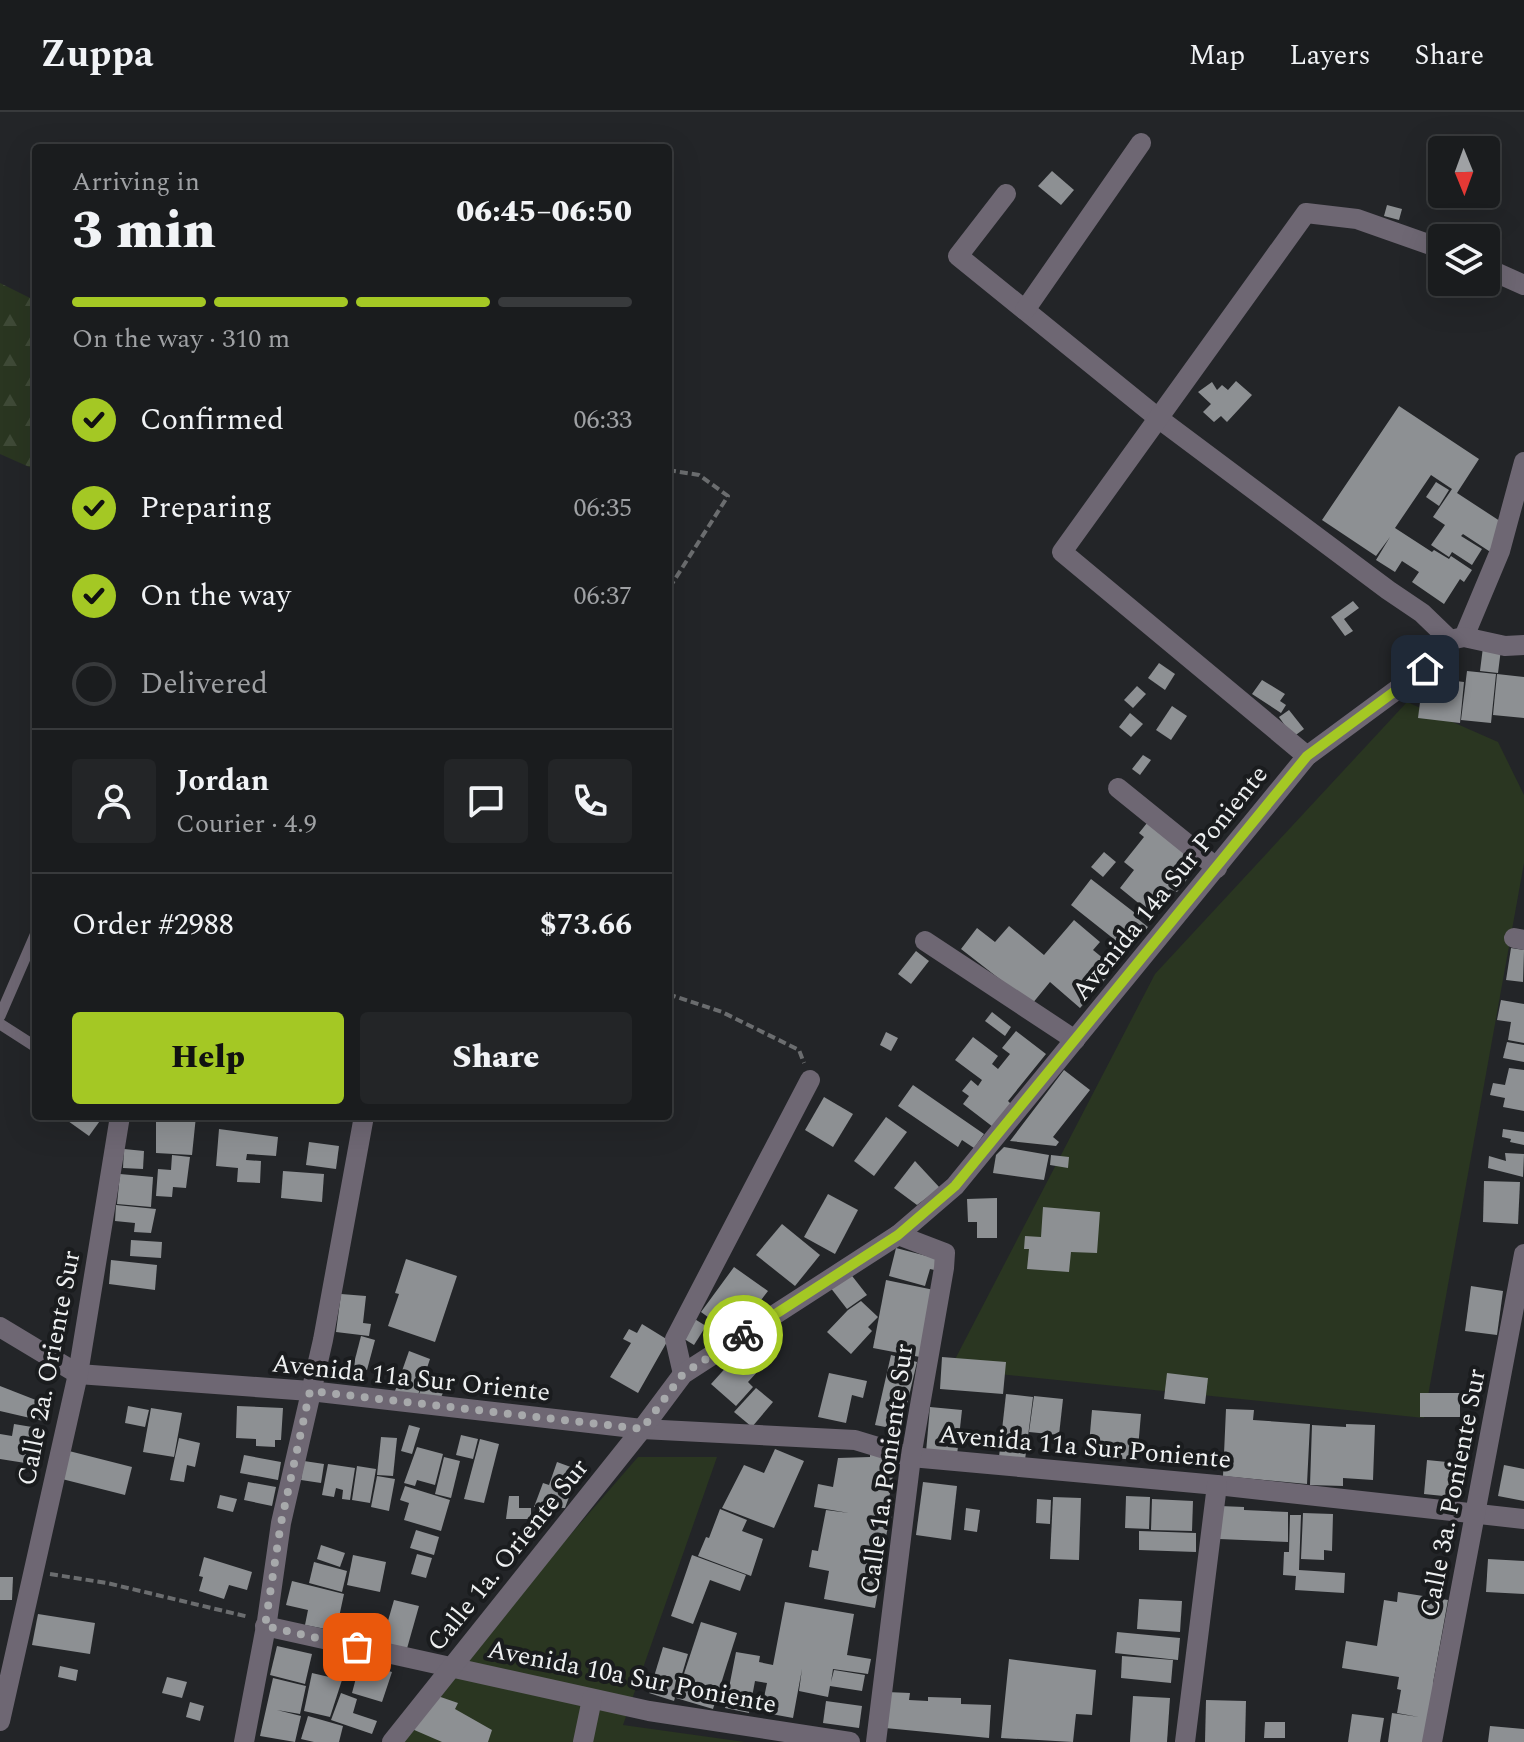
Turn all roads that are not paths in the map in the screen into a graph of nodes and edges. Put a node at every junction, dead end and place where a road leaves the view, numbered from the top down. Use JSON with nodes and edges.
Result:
{"nodes":[{"id":1,"x":1141,"y":143,"type":"dead end"},
{"id":2,"x":1006,"y":194,"type":"dead end"},
{"id":3,"x":1428,"y":244,"type":"edge"},
{"id":4,"x":1500,"y":274,"type":"edge"},
{"id":5,"x":1524,"y":285,"type":"edge"},
{"id":6,"x":1025,"y":310,"type":"junction"},
{"id":7,"x":1158,"y":418,"type":"junction"},
{"id":8,"x":1524,"y":462,"type":"edge"},
{"id":9,"x":1457,"y":639,"type":"junction"},
{"id":10,"x":1524,"y":645,"type":"edge"},
{"id":11,"x":1307,"y":756,"type":"junction"},
{"id":12,"x":1118,"y":788,"type":"dead end"},
{"id":13,"x":1217,"y":868,"type":"junction"},
{"id":14,"x":925,"y":941,"type":"dead end"},
{"id":15,"x":32,"y":942,"type":"edge"},
{"id":16,"x":0,"y":1016,"type":"edge"},
{"id":17,"x":0,"y":1024,"type":"edge"},
{"id":18,"x":1075,"y":1040,"type":"junction"},
{"id":19,"x":32,"y":1044,"type":"edge"},
{"id":20,"x":810,"y":1080,"type":"road end"},
{"id":21,"x":119,"y":1120,"type":"edge"},
{"id":22,"x":363,"y":1120,"type":"edge"},
{"id":23,"x":898,"y":1235,"type":"junction"},
{"id":24,"x":1524,"y":1254,"type":"edge"},
{"id":25,"x":0,"y":1327,"type":"edge"},
{"id":26,"x":78,"y":1374,"type":"junction"},
{"id":27,"x":683,"y":1374,"type":"junction"},
{"id":28,"x":310,"y":1391,"type":"junction"},
{"id":29,"x":642,"y":1429,"type":"junction"},
{"id":30,"x":911,"y":1457,"type":"junction"},
{"id":31,"x":1217,"y":1485,"type":"junction"},
{"id":32,"x":1477,"y":1513,"type":"junction"},
{"id":33,"x":1524,"y":1519,"type":"edge"},
{"id":34,"x":266,"y":1624,"type":"junction"},
{"id":35,"x":450,"y":1669,"type":"junction"},
{"id":36,"x":592,"y":1699,"type":"junction"},
{"id":37,"x":0,"y":1721,"type":"edge"},
{"id":38,"x":244,"y":1742,"type":"edge"},
{"id":39,"x":392,"y":1742,"type":"edge"},
{"id":40,"x":583,"y":1742,"type":"edge"},
{"id":41,"x":850,"y":1742,"type":"edge"},
{"id":42,"x":876,"y":1742,"type":"edge"},
{"id":43,"x":1185,"y":1742,"type":"edge"},
{"id":44,"x":1432,"y":1742,"type":"edge"}],
"edges":[{"from":1,"to":6,"type":"street"},
{"from":2,"to":6,"type":"street"},
{"from":3,"to":7,"type":"street"},
{"from":4,"to":5,"type":"street"},
{"from":6,"to":7,"type":"street"},
{"from":7,"to":9,"type":"street"},
{"from":7,"to":11,"type":"street"},
{"from":8,"to":9,"type":"street","name":"Avenida 14a Sur Poniente"},
{"from":9,"to":10,"type":"street"},
{"from":9,"to":11,"type":"street","name":"Avenida 14a Sur Poniente"},
{"from":11,"to":13,"type":"street","name":"Avenida 14a Sur Poniente"},
{"from":12,"to":13,"type":"street"},
{"from":13,"to":18,"type":"street","name":"Avenida 14a Sur Poniente"},
{"from":14,"to":18,"type":"street"},
{"from":15,"to":16,"type":"lane"},
{"from":17,"to":19,"type":"lane"},
{"from":18,"to":23,"type":"street","name":"Avenida 14a Sur Poniente"},
{"from":20,"to":27,"type":"street"},
{"from":21,"to":26,"type":"street","name":"Calle 2a. Oriente Sur"},
{"from":22,"to":28,"type":"street"},
{"from":23,"to":27,"type":"street","name":"Calle 1a. Oriente Sur"},
{"from":23,"to":30,"type":"street","name":"Calle 1a. Poniente Sur"},
{"from":24,"to":32,"type":"street","name":"Calle 3a. Poniente Sur"},
{"from":25,"to":26,"type":"street"},
{"from":26,"to":28,"type":"street","name":"Avenida 11a Sur Oriente"},
{"from":26,"to":37,"type":"street","name":"Calle 2a. Oriente Sur"},
{"from":27,"to":29,"type":"street","name":"Calle 1a. Oriente Sur"},
{"from":28,"to":29,"type":"street","name":"Avenida 11a Sur Oriente"},
{"from":28,"to":34,"type":"street"},
{"from":29,"to":30,"type":"street","name":"Avenida 11a Sur Poniente"},
{"from":29,"to":35,"type":"street","name":"Calle 1a. Oriente Sur"},
{"from":30,"to":31,"type":"street","name":"Avenida 11a Sur Poniente"},
{"from":30,"to":42,"type":"street","name":"Calle 1a. Poniente Sur"},
{"from":31,"to":32,"type":"street","name":"Avenida 11a Sur Poniente"},
{"from":31,"to":43,"type":"street"},
{"from":32,"to":33,"type":"street","name":"Avenida 11a Sur Poniente"},
{"from":32,"to":44,"type":"street","name":"Calle 3a. Poniente Sur"},
{"from":34,"to":35,"type":"street","name":"Avenida 10a Sur Poniente"},
{"from":34,"to":38,"type":"street"},
{"from":35,"to":36,"type":"street","name":"Avenida 10a Sur Poniente"},
{"from":35,"to":39,"type":"street","name":"Calle 1a. Oriente Sur"},
{"from":36,"to":40,"type":"street"},
{"from":36,"to":41,"type":"street","name":"Avenida 10a Sur Poniente"}]}
